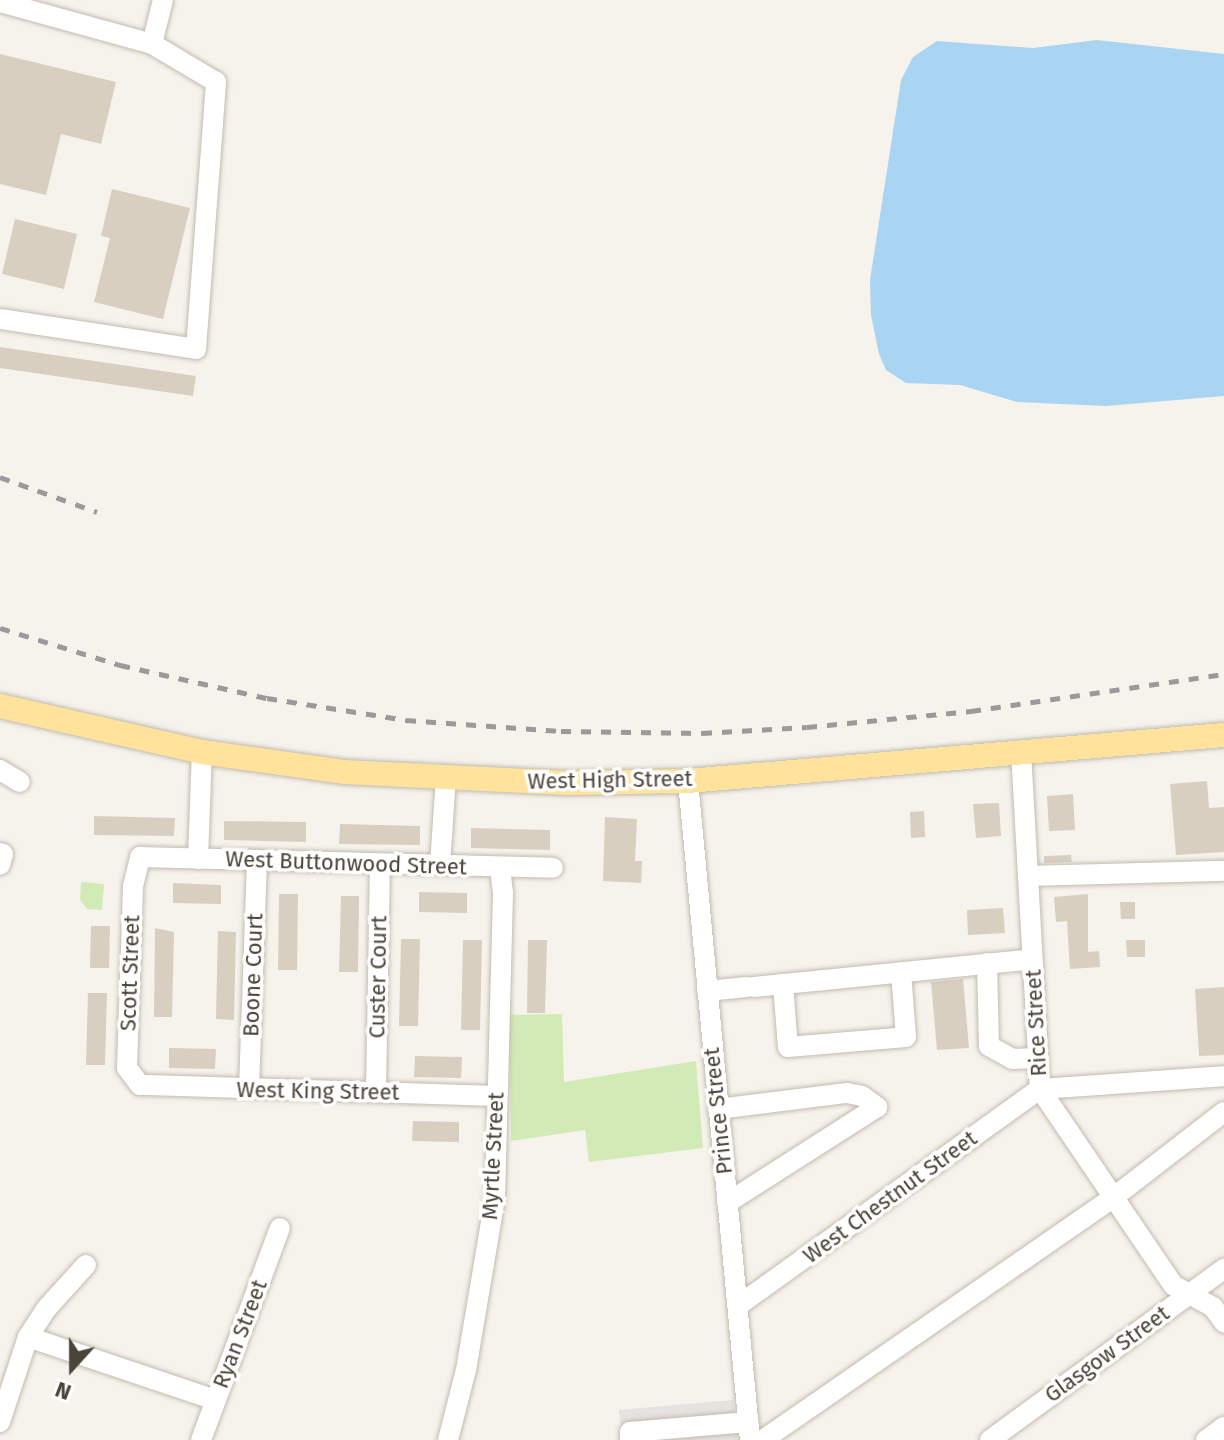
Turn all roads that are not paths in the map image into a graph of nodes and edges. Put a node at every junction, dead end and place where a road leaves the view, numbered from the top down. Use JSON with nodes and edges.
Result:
{"nodes":[{"id":1,"x":163,"y":0,"type":"edge"},
{"id":2,"x":0,"y":2,"type":"edge"},
{"id":3,"x":152,"y":44,"type":"junction"},
{"id":4,"x":0,"y":319,"type":"edge"},
{"id":5,"x":0,"y":706,"type":"edge"},
{"id":6,"x":1224,"y":735,"type":"edge"},
{"id":7,"x":1021,"y":751,"type":"junction"},
{"id":8,"x":202,"y":752,"type":"junction"},
{"id":9,"x":0,"y":770,"type":"edge"},
{"id":10,"x":446,"y":778,"type":"junction"},
{"id":11,"x":688,"y":781,"type":"junction"},
{"id":12,"x":20,"y":782,"type":"dead end"},
{"id":13,"x":0,"y":853,"type":"edge"},
{"id":14,"x":140,"y":857,"type":"joint"},
{"id":15,"x":198,"y":859,"type":"junction"},
{"id":16,"x":257,"y":861,"type":"junction"},
{"id":17,"x":380,"y":864,"type":"junction"},
{"id":18,"x":0,"y":865,"type":"edge"},
{"id":19,"x":440,"y":865,"type":"junction"},
{"id":20,"x":500,"y":868,"type":"junction"},
{"id":21,"x":553,"y":868,"type":"dead end"},
{"id":22,"x":1224,"y":871,"type":"edge"},
{"id":23,"x":1028,"y":876,"type":"junction"},
{"id":24,"x":1033,"y":959,"type":"junction"},
{"id":25,"x":987,"y":963,"type":"junction"},
{"id":26,"x":901,"y":972,"type":"junction"},
{"id":27,"x":783,"y":984,"type":"junction"},
{"id":28,"x":707,"y":991,"type":"junction"},
{"id":29,"x":1038,"y":1058,"type":"junction"},
{"id":30,"x":1224,"y":1076,"type":"edge"},
{"id":31,"x":140,"y":1085,"type":"joint"},
{"id":32,"x":249,"y":1089,"type":"junction"},
{"id":33,"x":1040,"y":1089,"type":"junction"},
{"id":34,"x":376,"y":1091,"type":"junction"},
{"id":35,"x":497,"y":1096,"type":"junction"},
{"id":36,"x":718,"y":1109,"type":"junction"},
{"id":37,"x":1224,"y":1112,"type":"edge"},
{"id":38,"x":1114,"y":1197,"type":"junction"},
{"id":39,"x":727,"y":1203,"type":"junction"},
{"id":40,"x":280,"y":1228,"type":"dead end"},
{"id":41,"x":86,"y":1265,"type":"dead end"},
{"id":42,"x":1224,"y":1269,"type":"edge"},
{"id":43,"x":1188,"y":1294,"type":"junction"},
{"id":44,"x":739,"y":1305,"type":"junction"},
{"id":45,"x":1224,"y":1322,"type":"edge"},
{"id":46,"x":28,"y":1337,"type":"junction"},
{"id":47,"x":215,"y":1400,"type":"junction"},
{"id":48,"x":0,"y":1422,"type":"edge"},
{"id":49,"x":1224,"y":1427,"type":"edge"},
{"id":50,"x":750,"y":1431,"type":"edge"},
{"id":51,"x":1000,"y":1437,"type":"edge"},
{"id":52,"x":201,"y":1440,"type":"edge"},
{"id":53,"x":448,"y":1440,"type":"edge"},
{"id":54,"x":630,"y":1440,"type":"edge"},
{"id":55,"x":763,"y":1440,"type":"edge"},
{"id":56,"x":1206,"y":1440,"type":"edge"}],
"edges":[{"from":1,"to":3,"type":"street"},
{"from":2,"to":3,"type":"street"},
{"from":3,"to":4,"type":"street"},
{"from":5,"to":8,"type":"main road","name":"West High Street"},
{"from":6,"to":7,"type":"main road","name":"West High Street"},
{"from":7,"to":11,"type":"main road","name":"West High Street"},
{"from":7,"to":23,"type":"street","name":"Rice Street"},
{"from":8,"to":10,"type":"main road","name":"West High Street"},
{"from":8,"to":15,"type":"street"},
{"from":9,"to":12,"type":"street"},
{"from":10,"to":11,"type":"main road","name":"West High Street"},
{"from":10,"to":19,"type":"street"},
{"from":11,"to":28,"type":"street","name":"Prince Street"},
{"from":13,"to":18,"type":"street"},
{"from":14,"to":15,"type":"street","name":"West Buttonwood Street"},
{"from":14,"to":31,"type":"street","name":"Scott Street"},
{"from":15,"to":16,"type":"street","name":"West Buttonwood Street"},
{"from":16,"to":17,"type":"street","name":"West Buttonwood Street"},
{"from":16,"to":32,"type":"street","name":"Boone Court"},
{"from":17,"to":19,"type":"street","name":"West Buttonwood Street"},
{"from":17,"to":34,"type":"street","name":"Custer Court"},
{"from":19,"to":20,"type":"street","name":"West Buttonwood Street"},
{"from":20,"to":21,"type":"street","name":"West Buttonwood Street"},
{"from":20,"to":35,"type":"street","name":"Myrtle Street"},
{"from":22,"to":23,"type":"street"},
{"from":23,"to":24,"type":"street","name":"Rice Street"},
{"from":24,"to":25,"type":"street"},
{"from":24,"to":29,"type":"street","name":"Rice Street"},
{"from":25,"to":26,"type":"street"},
{"from":25,"to":29,"type":"street"},
{"from":26,"to":27,"type":"street"},
{"from":26,"to":27,"type":"street"},
{"from":27,"to":28,"type":"street"},
{"from":28,"to":36,"type":"street","name":"Prince Street"},
{"from":29,"to":33,"type":"street","name":"Rice Street"},
{"from":30,"to":33,"type":"street"},
{"from":31,"to":32,"type":"street","name":"West King Street"},
{"from":32,"to":34,"type":"street","name":"West King Street"},
{"from":33,"to":38,"type":"street","name":"Rice Street"},
{"from":33,"to":44,"type":"street","name":"West Chestnut Street"},
{"from":34,"to":35,"type":"street","name":"West King Street"},
{"from":35,"to":53,"type":"street","name":"Myrtle Street"},
{"from":36,"to":39,"type":"street","name":"Prince Street"},
{"from":36,"to":39,"type":"street"},
{"from":37,"to":38,"type":"street"},
{"from":38,"to":43,"type":"street","name":"Rice Street"},
{"from":38,"to":55,"type":"street"},
{"from":39,"to":44,"type":"street","name":"Prince Street"},
{"from":40,"to":47,"type":"street","name":"Ryan Street"},
{"from":41,"to":46,"type":"street"},
{"from":42,"to":43,"type":"street","name":"Glasgow Street"},
{"from":43,"to":45,"type":"street","name":"Rice Street"},
{"from":43,"to":51,"type":"street","name":"Glasgow Street"},
{"from":44,"to":50,"type":"street","name":"Prince Street"},
{"from":46,"to":47,"type":"street"},
{"from":46,"to":48,"type":"street"},
{"from":47,"to":52,"type":"street","name":"Ryan Street"},
{"from":49,"to":56,"type":"street"},
{"from":50,"to":54,"type":"street"}]}
